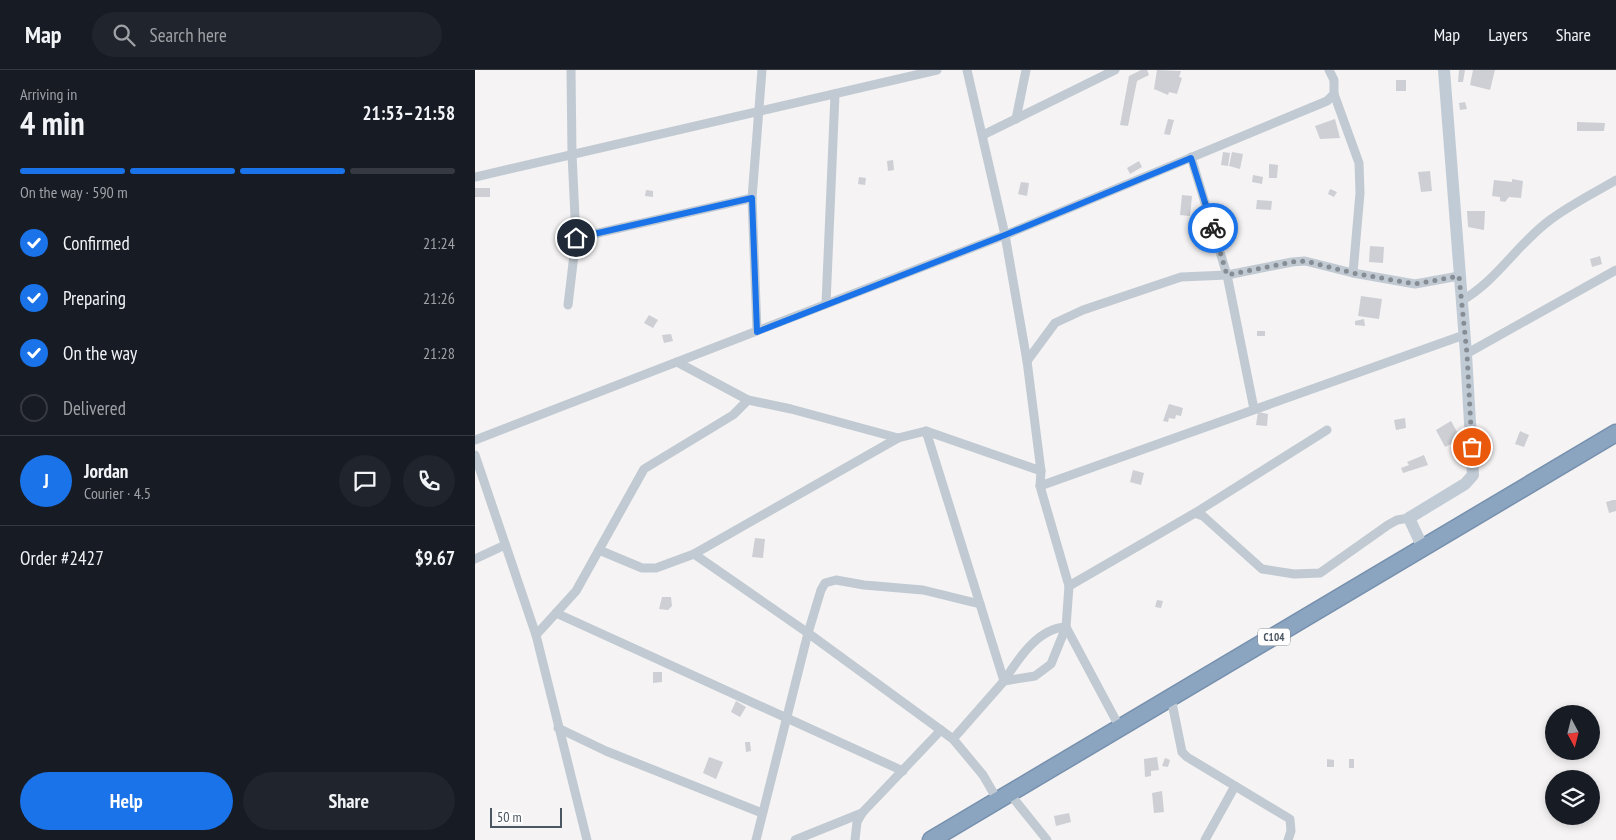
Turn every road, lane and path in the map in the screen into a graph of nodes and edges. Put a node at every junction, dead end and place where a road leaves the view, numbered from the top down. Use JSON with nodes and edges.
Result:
{"nodes":[{"id":1,"x":571,"y":70,"type":"edge"},
{"id":2,"x":762,"y":70,"type":"edge"},
{"id":3,"x":937,"y":70,"type":"edge"},
{"id":4,"x":967,"y":70,"type":"edge"},
{"id":5,"x":1026,"y":70,"type":"edge"},
{"id":6,"x":1115,"y":70,"type":"edge"},
{"id":7,"x":1329,"y":70,"type":"edge"},
{"id":8,"x":1444,"y":70,"type":"edge"},
{"id":9,"x":835,"y":94,"type":"junction"},
{"id":10,"x":1334,"y":94,"type":"junction"},
{"id":11,"x":759,"y":111,"type":"junction"},
{"id":12,"x":1016,"y":119,"type":"junction"},
{"id":13,"x":983,"y":135,"type":"junction"},
{"id":14,"x":572,"y":154,"type":"junction"},
{"id":15,"x":1191,"y":158,"type":"junction"},
{"id":16,"x":475,"y":177,"type":"edge"},
{"id":17,"x":1616,"y":180,"type":"edge"},
{"id":18,"x":752,"y":198,"type":"junction"},
{"id":19,"x":1005,"y":235,"type":"junction"},
{"id":20,"x":576,"y":238,"type":"junction"},
{"id":21,"x":1616,"y":270,"type":"edge"},
{"id":22,"x":1353,"y":273,"type":"junction"},
{"id":23,"x":1227,"y":275,"type":"junction"},
{"id":24,"x":1459,"y":276,"type":"junction"},
{"id":25,"x":1461,"y":301,"type":"junction"},
{"id":26,"x":826,"y":304,"type":"junction"},
{"id":27,"x":568,"y":305,"type":"dead end"},
{"id":28,"x":757,"y":332,"type":"junction"},
{"id":29,"x":1465,"y":335,"type":"junction"},
{"id":30,"x":1467,"y":354,"type":"junction"},
{"id":31,"x":1027,"y":361,"type":"junction"},
{"id":32,"x":677,"y":362,"type":"junction"},
{"id":33,"x":748,"y":400,"type":"junction"},
{"id":34,"x":1254,"y":409,"type":"junction"},
{"id":35,"x":1327,"y":430,"type":"dead end"},
{"id":36,"x":926,"y":431,"type":"junction"},
{"id":37,"x":1616,"y":433,"type":"edge"},
{"id":38,"x":898,"y":438,"type":"junction"},
{"id":39,"x":475,"y":440,"type":"edge"},
{"id":40,"x":475,"y":455,"type":"edge"},
{"id":41,"x":1041,"y":471,"type":"junction"},
{"id":42,"x":1040,"y":486,"type":"junction"},
{"id":43,"x":1195,"y":513,"type":"junction"},
{"id":44,"x":1409,"y":518,"type":"junction"},
{"id":45,"x":505,"y":545,"type":"junction"},
{"id":46,"x":1423,"y":548,"type":"junction"},
{"id":47,"x":599,"y":550,"type":"junction"},
{"id":48,"x":694,"y":554,"type":"junction"},
{"id":49,"x":475,"y":559,"type":"edge"},
{"id":50,"x":1069,"y":586,"type":"junction"},
{"id":51,"x":980,"y":604,"type":"junction"},
{"id":52,"x":555,"y":613,"type":"junction"},
{"id":53,"x":1066,"y":627,"type":"junction"},
{"id":54,"x":808,"y":633,"type":"junction"},
{"id":55,"x":535,"y":635,"type":"junction"},
{"id":56,"x":1004,"y":680,"type":"junction"},
{"id":57,"x":1171,"y":698,"type":"junction"},
{"id":58,"x":786,"y":717,"type":"junction"},
{"id":59,"x":558,"y":728,"type":"junction"},
{"id":60,"x":1120,"y":728,"type":"junction"},
{"id":61,"x":941,"y":730,"type":"junction"},
{"id":62,"x":953,"y":739,"type":"junction"},
{"id":63,"x":903,"y":771,"type":"junction"},
{"id":64,"x":1235,"y":786,"type":"junction"},
{"id":65,"x":1004,"y":797,"type":"junction"},
{"id":66,"x":762,"y":813,"type":"junction"},
{"id":67,"x":863,"y":813,"type":"junction"},
{"id":68,"x":587,"y":840,"type":"edge"},
{"id":69,"x":755,"y":840,"type":"edge"},
{"id":70,"x":795,"y":840,"type":"edge"},
{"id":71,"x":855,"y":840,"type":"edge"},
{"id":72,"x":931,"y":840,"type":"edge"},
{"id":73,"x":1047,"y":840,"type":"edge"},
{"id":74,"x":1205,"y":840,"type":"edge"},
{"id":75,"x":1288,"y":840,"type":"edge"}],
"edges":[{"from":1,"to":14,"type":"street"},
{"from":2,"to":11,"type":"street"},
{"from":3,"to":9,"type":"street"},
{"from":4,"to":13,"type":"street"},
{"from":5,"to":12,"type":"street"},
{"from":6,"to":12,"type":"street"},
{"from":7,"to":10,"type":"street"},
{"from":8,"to":24,"type":"street"},
{"from":9,"to":11,"type":"street"},
{"from":9,"to":26,"type":"street"},
{"from":10,"to":15,"type":"street"},
{"from":10,"to":22,"type":"street"},
{"from":11,"to":14,"type":"street"},
{"from":11,"to":18,"type":"street"},
{"from":12,"to":13,"type":"street"},
{"from":13,"to":19,"type":"street"},
{"from":14,"to":16,"type":"street"},
{"from":14,"to":20,"type":"street"},
{"from":15,"to":19,"type":"street"},
{"from":15,"to":23,"type":"street"},
{"from":17,"to":25,"type":"street"},
{"from":18,"to":20,"type":"street"},
{"from":18,"to":28,"type":"street"},
{"from":19,"to":26,"type":"street"},
{"from":19,"to":31,"type":"street"},
{"from":20,"to":27,"type":"street"},
{"from":21,"to":30,"type":"street"},
{"from":22,"to":23,"type":"street"},
{"from":22,"to":24,"type":"street"},
{"from":23,"to":31,"type":"street"},
{"from":23,"to":34,"type":"street"},
{"from":24,"to":25,"type":"street"},
{"from":25,"to":29,"type":"street"},
{"from":26,"to":28,"type":"street"},
{"from":28,"to":32,"type":"street"},
{"from":29,"to":30,"type":"street"},
{"from":29,"to":34,"type":"street"},
{"from":30,"to":44,"type":"street"},
{"from":31,"to":41,"type":"street"},
{"from":32,"to":33,"type":"street"},
{"from":32,"to":39,"type":"street"},
{"from":33,"to":38,"type":"street"},
{"from":33,"to":47,"type":"street"},
{"from":34,"to":42,"type":"street"},
{"from":35,"to":43,"type":"street"},
{"from":36,"to":38,"type":"street"},
{"from":36,"to":41,"type":"street"},
{"from":36,"to":51,"type":"street"},
{"from":37,"to":46,"type":"highway","number":"C104"},
{"from":38,"to":48,"type":"street"},
{"from":40,"to":45,"type":"street"},
{"from":41,"to":42,"type":"street"},
{"from":42,"to":50,"type":"street"},
{"from":43,"to":44,"type":"street"},
{"from":43,"to":50,"type":"street"},
{"from":44,"to":46,"type":"street"},
{"from":45,"to":49,"type":"street"},
{"from":45,"to":55,"type":"street"},
{"from":46,"to":57,"type":"highway","number":"C104"},
{"from":47,"to":48,"type":"street"},
{"from":47,"to":52,"type":"street"},
{"from":48,"to":54,"type":"street"},
{"from":50,"to":53,"type":"street"},
{"from":51,"to":54,"type":"street"},
{"from":51,"to":56,"type":"street"},
{"from":52,"to":55,"type":"street"},
{"from":52,"to":58,"type":"street"},
{"from":53,"to":56,"type":"street"},
{"from":53,"to":56,"type":"street"},
{"from":53,"to":60,"type":"street"},
{"from":54,"to":58,"type":"street"},
{"from":54,"to":61,"type":"street"},
{"from":55,"to":59,"type":"street"},
{"from":56,"to":62,"type":"street"},
{"from":57,"to":60,"type":"highway","number":"C104"},
{"from":57,"to":64,"type":"street"},
{"from":58,"to":63,"type":"street"},
{"from":58,"to":66,"type":"street"},
{"from":59,"to":66,"type":"street"},
{"from":59,"to":68,"type":"street"},
{"from":60,"to":65,"type":"highway","number":"C104"},
{"from":61,"to":62,"type":"street"},
{"from":61,"to":63,"type":"street"},
{"from":62,"to":65,"type":"street"},
{"from":63,"to":67,"type":"street"},
{"from":64,"to":74,"type":"street"},
{"from":64,"to":75,"type":"street"},
{"from":65,"to":72,"type":"highway","number":"C104"},
{"from":65,"to":73,"type":"street"},
{"from":66,"to":69,"type":"street"},
{"from":67,"to":70,"type":"street"},
{"from":67,"to":71,"type":"street"}]}
